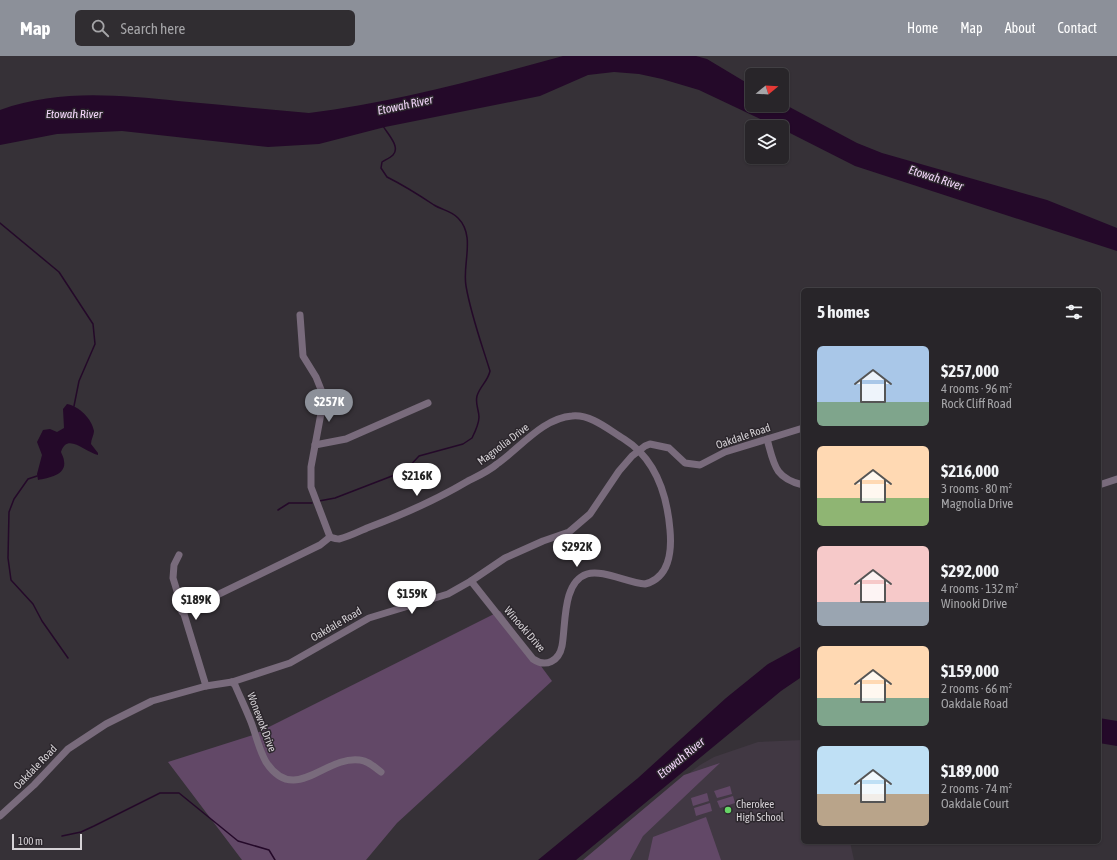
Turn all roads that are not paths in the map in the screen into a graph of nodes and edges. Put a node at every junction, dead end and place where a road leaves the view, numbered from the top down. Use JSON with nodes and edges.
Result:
{"nodes":[{"id":1,"x":300,"y":315,"type":"dead end"},
{"id":2,"x":428,"y":403,"type":"dead end"},
{"id":3,"x":801,"y":429,"type":"edge"},
{"id":4,"x":767,"y":439,"type":"junction"},
{"id":5,"x":316,"y":445,"type":"junction"},
{"id":6,"x":639,"y":450,"type":"junction"},
{"id":7,"x":1117,"y":479,"type":"edge"},
{"id":8,"x":801,"y":484,"type":"edge"},
{"id":9,"x":1101,"y":484,"type":"edge"},
{"id":10,"x":330,"y":537,"type":"junction"},
{"id":11,"x":179,"y":555,"type":"dead end"},
{"id":12,"x":471,"y":581,"type":"junction"},
{"id":13,"x":182,"y":612,"type":"junction"},
{"id":14,"x":232,"y":682,"type":"junction"},
{"id":15,"x":206,"y":686,"type":"junction"},
{"id":16,"x":381,"y":772,"type":"dead end"},
{"id":17,"x":0,"y":816,"type":"edge"}],
"edges":[{"from":1,"to":5,"type":"street"},
{"from":2,"to":5,"type":"street"},
{"from":3,"to":4,"type":"street","name":"Oakdale Road"},
{"from":4,"to":6,"type":"street","name":"Oakdale Road"},
{"from":4,"to":8,"type":"street"},
{"from":5,"to":10,"type":"street"},
{"from":6,"to":10,"type":"street","name":"Magnolia Drive"},
{"from":6,"to":12,"type":"street","name":"Oakdale Road"},
{"from":6,"to":12,"type":"street","name":"Winooki Drive"},
{"from":7,"to":9,"type":"street"},
{"from":10,"to":13,"type":"street","name":"Magnolia Drive"},
{"from":11,"to":13,"type":"street"},
{"from":12,"to":14,"type":"street","name":"Oakdale Road"},
{"from":13,"to":15,"type":"street"},
{"from":14,"to":15,"type":"street","name":"Oakdale Road"},
{"from":14,"to":16,"type":"street","name":"Wonewok Drive"},
{"from":15,"to":17,"type":"street","name":"Oakdale Road"}]}
